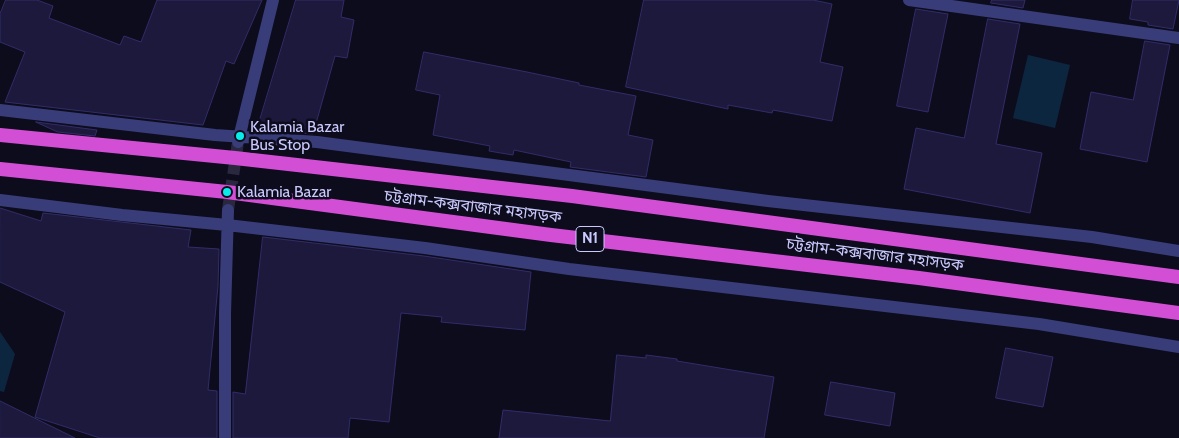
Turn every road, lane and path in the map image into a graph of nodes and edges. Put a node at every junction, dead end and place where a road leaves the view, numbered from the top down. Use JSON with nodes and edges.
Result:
{"nodes":[{"id":1,"x":273,"y":0,"type":"edge"},
{"id":2,"x":909,"y":0,"type":"edge"},
{"id":3,"x":1179,"y":38,"type":"edge"},
{"id":4,"x":0,"y":110,"type":"edge"},
{"id":5,"x":0,"y":135,"type":"edge"},
{"id":6,"x":239,"y":139,"type":"junction"},
{"id":7,"x":0,"y":169,"type":"edge"},
{"id":8,"x":0,"y":200,"type":"edge"},
{"id":9,"x":228,"y":210,"type":"tunnel mouth"},
{"id":10,"x":226,"y":224,"type":"junction"},
{"id":11,"x":1179,"y":251,"type":"edge"},
{"id":12,"x":1179,"y":276,"type":"edge"},
{"id":13,"x":1179,"y":313,"type":"edge"},
{"id":14,"x":1179,"y":347,"type":"edge"},
{"id":15,"x":225,"y":438,"type":"edge"}],
"edges":[{"from":1,"to":6,"type":"street"},
{"from":2,"to":3,"type":"street"},
{"from":4,"to":6,"type":"street"},
{"from":5,"to":12,"type":"highway","name":"চট্টগ্রাম-কক্সবাজার মহাসড়ক"},
{"from":6,"to":11,"type":"street"},
{"from":7,"to":13,"type":"highway","name":"চট্টগ্রাম-কক্সবাজার মহাসড়ক","number":"N1"},
{"from":8,"to":10,"type":"street"},
{"from":9,"to":10,"type":"street"},
{"from":10,"to":14,"type":"street"},
{"from":10,"to":15,"type":"street"}]}
